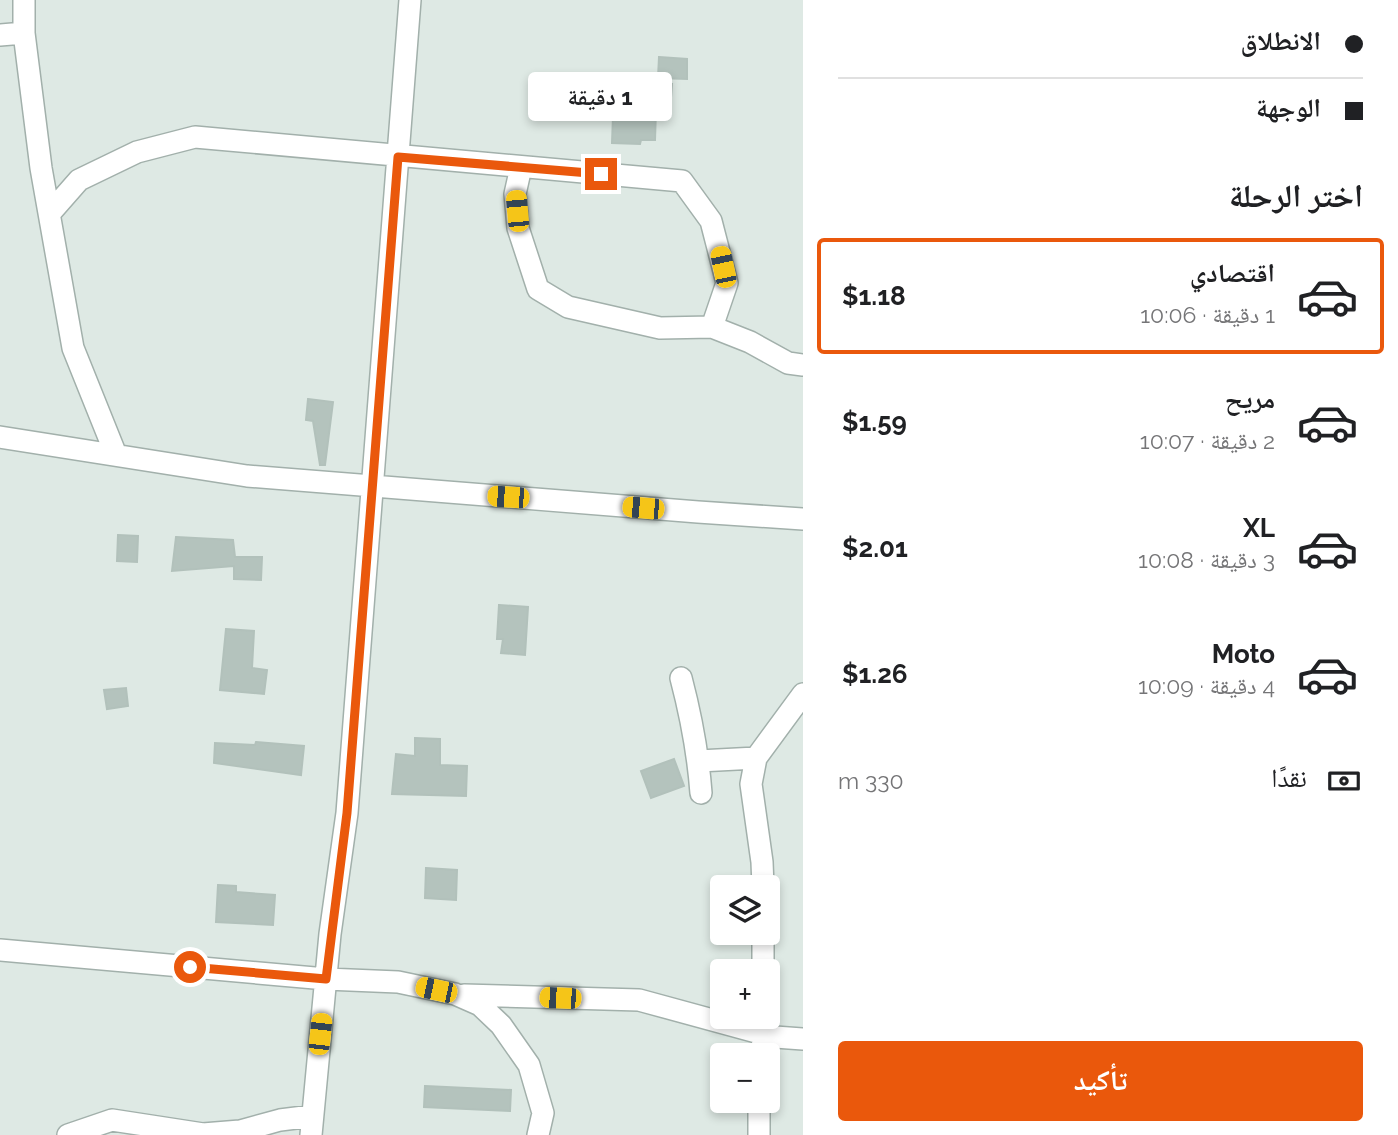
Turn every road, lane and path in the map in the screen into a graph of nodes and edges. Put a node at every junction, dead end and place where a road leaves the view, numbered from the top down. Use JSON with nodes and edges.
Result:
{"nodes":[{"id":1,"x":24,"y":0,"type":"edge"},
{"id":2,"x":410,"y":0,"type":"edge"},
{"id":3,"x":24,"y":33,"type":"junction"},
{"id":4,"x":0,"y":35,"type":"edge"},
{"id":5,"x":398,"y":157,"type":"junction"},
{"id":6,"x":520,"y":167,"type":"junction"},
{"id":7,"x":50,"y":213,"type":"junction"},
{"id":8,"x":712,"y":327,"type":"junction"},
{"id":9,"x":803,"y":365,"type":"edge"},
{"id":10,"x":0,"y":437,"type":"edge"},
{"id":11,"x":116,"y":455,"type":"junction"},
{"id":12,"x":372,"y":486,"type":"junction"},
{"id":13,"x":803,"y":519,"type":"edge"},
{"id":14,"x":681,"y":678,"type":"dead end"},
{"id":15,"x":803,"y":694,"type":"edge"},
{"id":16,"x":756,"y":758,"type":"junction"},
{"id":17,"x":699,"y":761,"type":"junction"},
{"id":18,"x":701,"y":793,"type":"dead end"},
{"id":19,"x":763,"y":875,"type":"edge"},
{"id":20,"x":0,"y":950,"type":"edge"},
{"id":21,"x":326,"y":979,"type":"junction"},
{"id":22,"x":455,"y":994,"type":"junction"},
{"id":23,"x":763,"y":1035,"type":"edge"},
{"id":24,"x":803,"y":1039,"type":"edge"},
{"id":25,"x":759,"y":1113,"type":"edge"},
{"id":26,"x":312,"y":1126,"type":"edge"},
{"id":27,"x":68,"y":1135,"type":"edge"},
{"id":28,"x":538,"y":1135,"type":"edge"},
{"id":29,"x":759,"y":1135,"type":"edge"}],
"edges":[{"from":1,"to":3,"type":"street"},
{"from":2,"to":5,"type":"street"},
{"from":3,"to":4,"type":"street"},
{"from":3,"to":7,"type":"street"},
{"from":5,"to":6,"type":"street"},
{"from":5,"to":7,"type":"street"},
{"from":5,"to":12,"type":"street"},
{"from":6,"to":8,"type":"street"},
{"from":6,"to":8,"type":"street"},
{"from":7,"to":11,"type":"street"},
{"from":8,"to":9,"type":"street"},
{"from":10,"to":11,"type":"street"},
{"from":11,"to":12,"type":"street"},
{"from":12,"to":13,"type":"street"},
{"from":12,"to":21,"type":"street"},
{"from":14,"to":17,"type":"street"},
{"from":15,"to":16,"type":"street"},
{"from":16,"to":17,"type":"street"},
{"from":16,"to":19,"type":"street"},
{"from":17,"to":18,"type":"street"},
{"from":20,"to":21,"type":"street"},
{"from":21,"to":22,"type":"street"},
{"from":21,"to":26,"type":"street"},
{"from":22,"to":23,"type":"street"},
{"from":22,"to":28,"type":"street"},
{"from":23,"to":24,"type":"street"},
{"from":25,"to":29,"type":"street"},
{"from":26,"to":27,"type":"street"}]}
